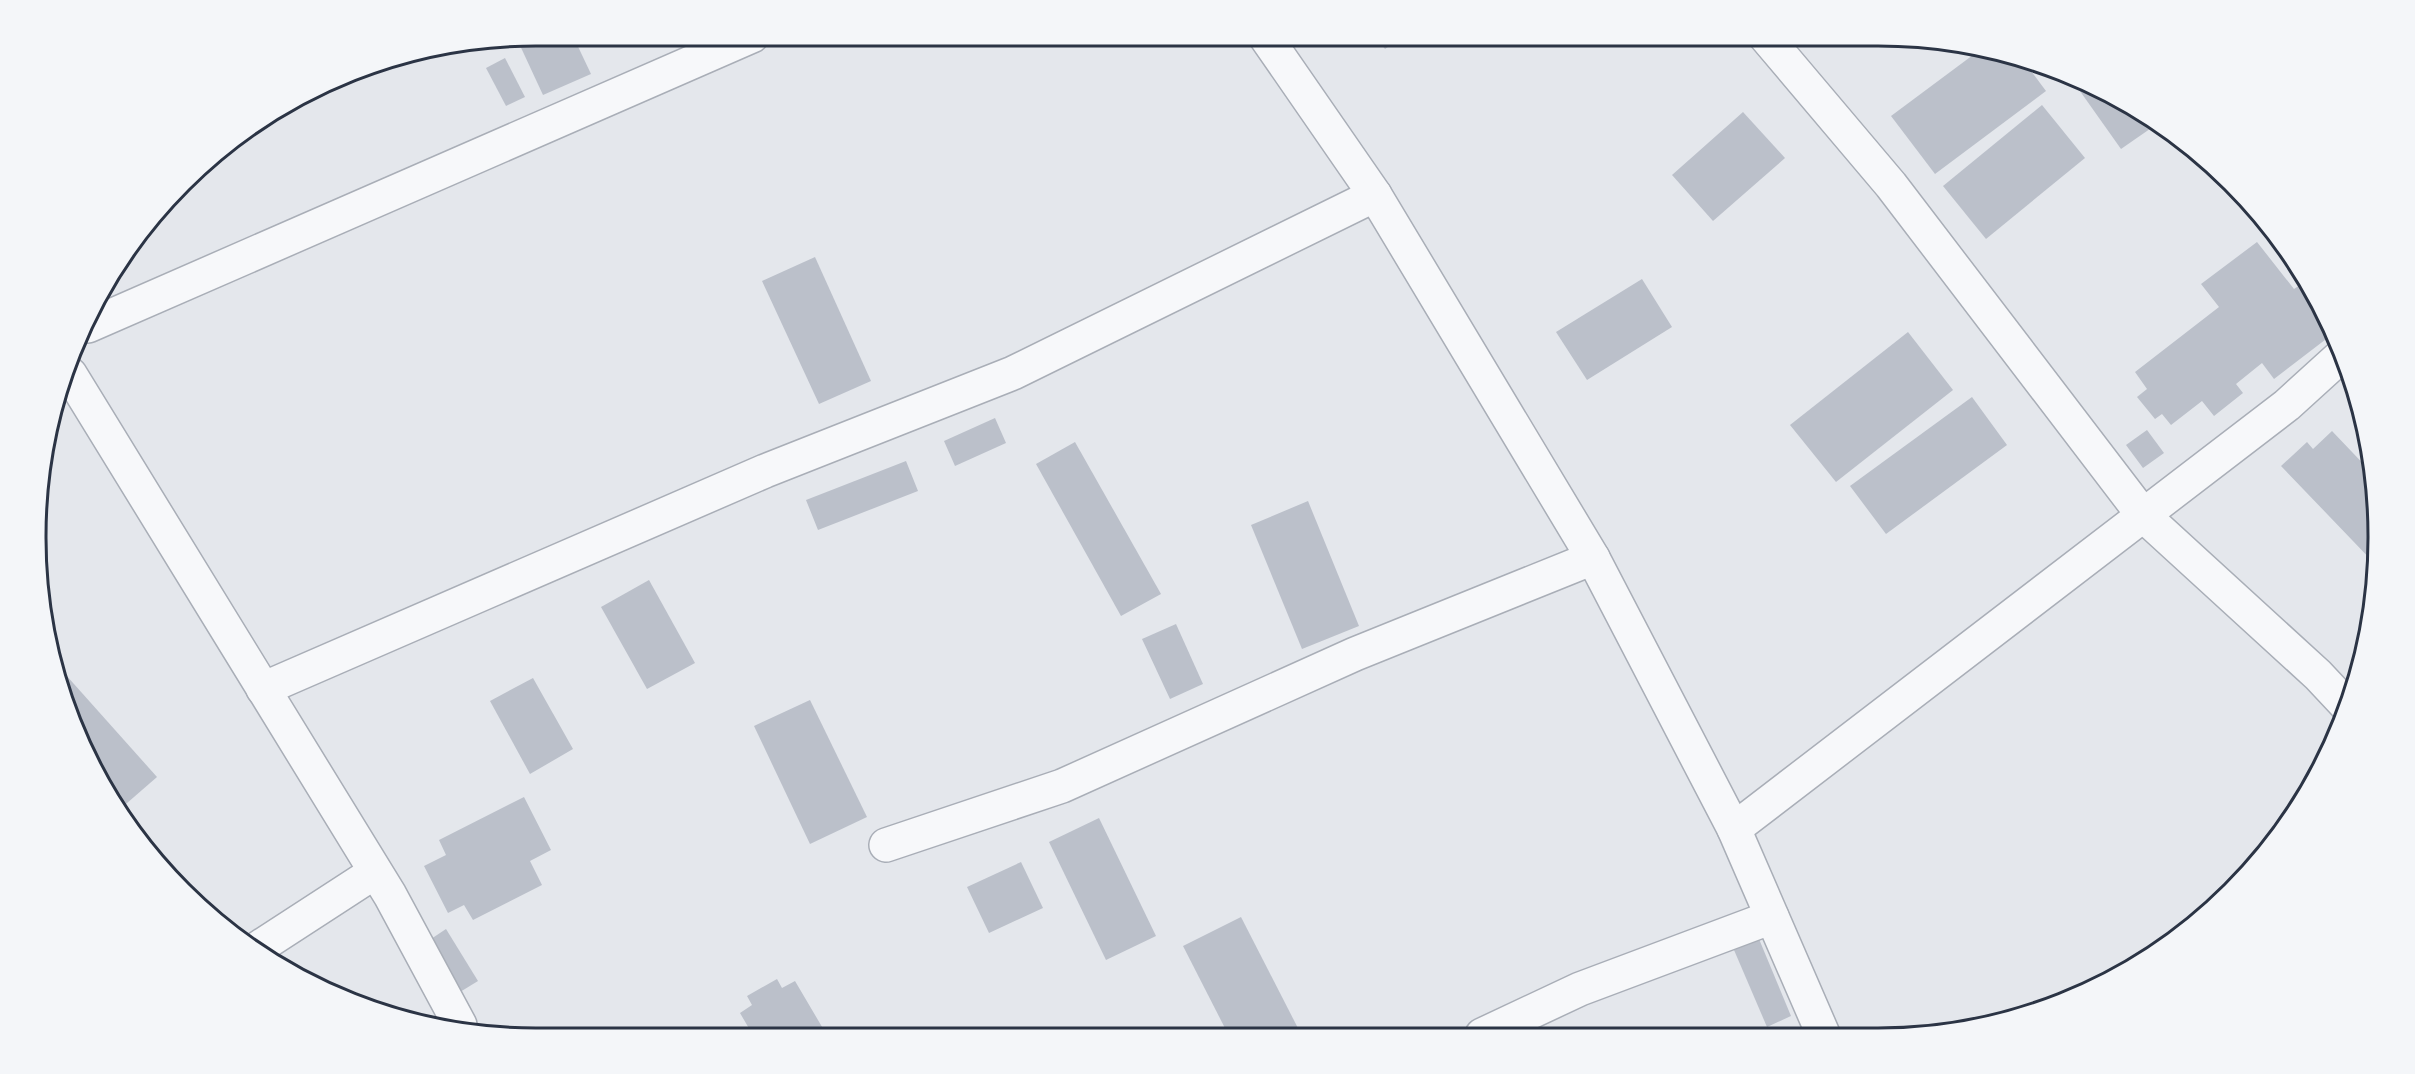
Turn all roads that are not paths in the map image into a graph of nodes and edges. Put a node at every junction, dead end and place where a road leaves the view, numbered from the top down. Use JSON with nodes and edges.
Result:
{"nodes":[{"id":1,"x":729,"y":46,"type":"edge"},
{"id":2,"x":1272,"y":46,"type":"edge"},
{"id":3,"x":1773,"y":46,"type":"edge"},
{"id":4,"x":1375,"y":195,"type":"junction"},
{"id":5,"x":96,"y":323,"type":"edge"},
{"id":6,"x":2335,"y":361,"type":"edge"},
{"id":7,"x":73,"y":379,"type":"edge"},
{"id":8,"x":2143,"y":515,"type":"junction"},
{"id":9,"x":1593,"y":558,"type":"junction"},
{"id":10,"x":263,"y":689,"type":"junction"},
{"id":11,"x":2341,"y":699,"type":"edge"},
{"id":12,"x":1734,"y":829,"type":"junction"},
{"id":13,"x":886,"y":844,"type":"dead end"},
{"id":14,"x":375,"y":872,"type":"junction"},
{"id":15,"x":1772,"y":916,"type":"junction"},
{"id":16,"x":263,"y":945,"type":"edge"},
{"id":17,"x":458,"y":1021,"type":"edge"},
{"id":18,"x":1497,"y":1028,"type":"edge"},
{"id":19,"x":1820,"y":1028,"type":"edge"}],
"edges":[{"from":1,"to":5,"type":"street"},
{"from":2,"to":4,"type":"street"},
{"from":3,"to":8,"type":"street"},
{"from":4,"to":9,"type":"street"},
{"from":4,"to":10,"type":"street"},
{"from":6,"to":8,"type":"street"},
{"from":7,"to":10,"type":"street"},
{"from":8,"to":11,"type":"street"},
{"from":8,"to":12,"type":"street"},
{"from":9,"to":12,"type":"street"},
{"from":9,"to":13,"type":"street"},
{"from":10,"to":14,"type":"street"},
{"from":12,"to":15,"type":"street"},
{"from":14,"to":16,"type":"street"},
{"from":14,"to":17,"type":"street"},
{"from":15,"to":18,"type":"street"},
{"from":15,"to":19,"type":"street"}]}
